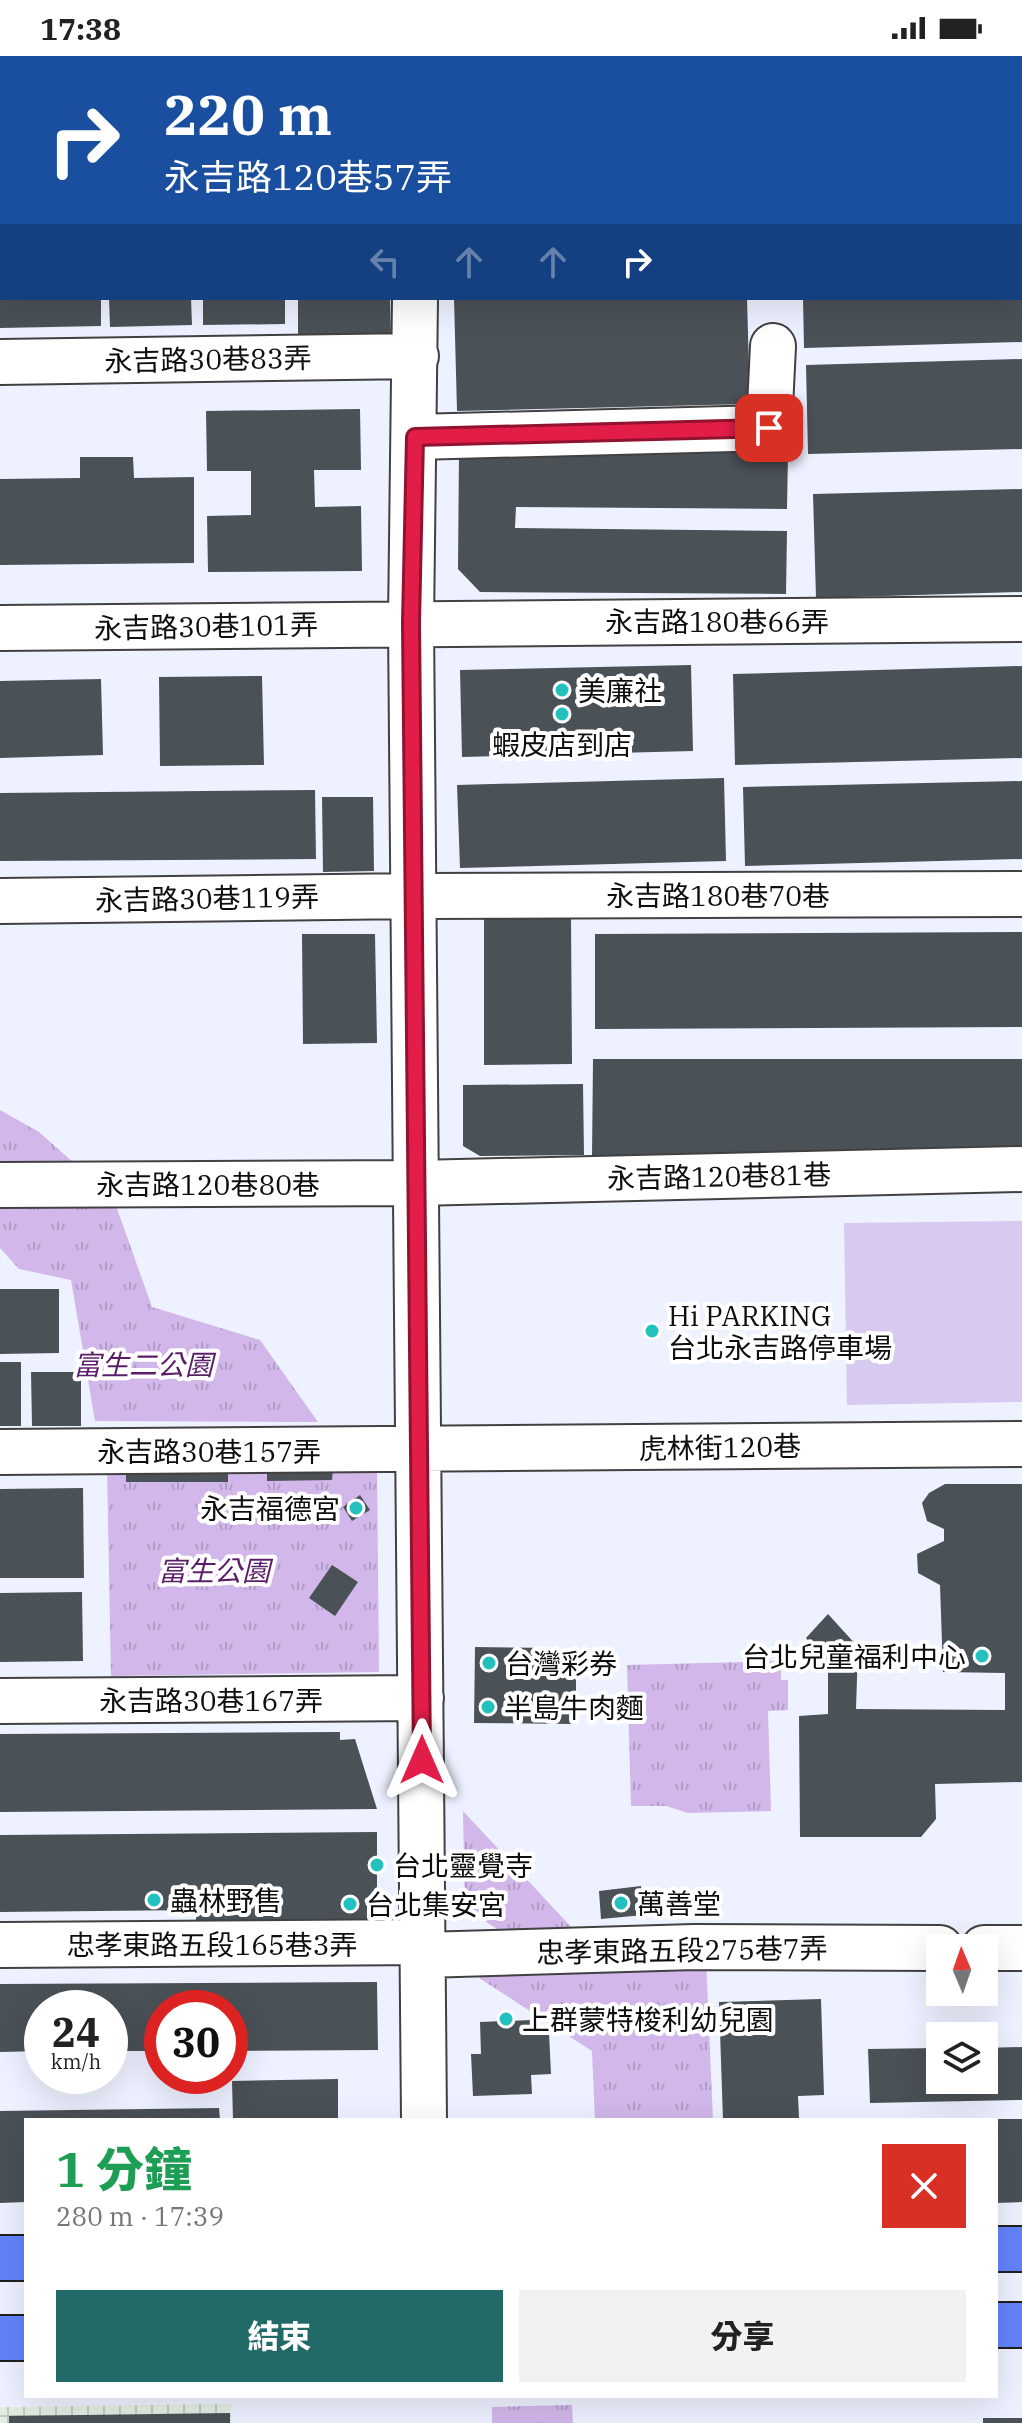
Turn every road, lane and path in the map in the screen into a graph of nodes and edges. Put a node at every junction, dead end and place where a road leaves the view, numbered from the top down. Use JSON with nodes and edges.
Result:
{"nodes":[{"id":1,"x":415,"y":300,"type":"edge"},
{"id":2,"x":773,"y":346,"type":"dead end"},
{"id":3,"x":416,"y":356,"type":"junction"},
{"id":4,"x":0,"y":362,"type":"edge"},
{"id":5,"x":415,"y":437,"type":"junction"},
{"id":6,"x":1022,"y":619,"type":"edge"},
{"id":7,"x":411,"y":623,"type":"junction"},
{"id":8,"x":0,"y":628,"type":"edge"},
{"id":9,"x":1022,"y":894,"type":"edge"},
{"id":10,"x":414,"y":896,"type":"junction"},
{"id":11,"x":0,"y":901,"type":"edge"},
{"id":12,"x":1022,"y":1169,"type":"edge"},
{"id":13,"x":417,"y":1183,"type":"junction"},
{"id":14,"x":0,"y":1185,"type":"edge"},
{"id":15,"x":1022,"y":1444,"type":"edge"},
{"id":16,"x":419,"y":1449,"type":"junction"},
{"id":17,"x":0,"y":1452,"type":"edge"},
{"id":18,"x":421,"y":1698,"type":"junction"},
{"id":19,"x":0,"y":1701,"type":"edge"},
{"id":20,"x":0,"y":1945,"type":"edge"},
{"id":21,"x":926,"y":1948,"type":"edge"},
{"id":22,"x":998,"y":1948,"type":"edge"},
{"id":23,"x":1022,"y":1948,"type":"edge"},
{"id":24,"x":423,"y":1949,"type":"junction"},
{"id":25,"x":424,"y":2118,"type":"edge"},
{"id":26,"x":998,"y":2249,"type":"edge"},
{"id":27,"x":1022,"y":2249,"type":"edge"},
{"id":28,"x":0,"y":2258,"type":"edge"},
{"id":29,"x":24,"y":2258,"type":"edge"},
{"id":30,"x":998,"y":2325,"type":"edge"},
{"id":31,"x":1022,"y":2325,"type":"edge"},
{"id":32,"x":0,"y":2338,"type":"edge"},
{"id":33,"x":24,"y":2338,"type":"edge"}],
"edges":[{"from":1,"to":3,"type":"street"},
{"from":2,"to":5,"type":"street"},
{"from":3,"to":4,"type":"street","name":"永吉路30巷83弄"},
{"from":3,"to":5,"type":"street"},
{"from":5,"to":7,"type":"street"},
{"from":6,"to":7,"type":"street","name":"永吉路180巷66弄"},
{"from":7,"to":8,"type":"street","name":"永吉路30巷101弄"},
{"from":7,"to":10,"type":"street"},
{"from":9,"to":10,"type":"street","name":"永吉路180巷70巷"},
{"from":10,"to":11,"type":"street","name":"永吉路30巷119弄"},
{"from":10,"to":13,"type":"street"},
{"from":12,"to":13,"type":"street","name":"永吉路120巷81巷"},
{"from":13,"to":14,"type":"street","name":"永吉路120巷80巷"},
{"from":13,"to":16,"type":"street"},
{"from":15,"to":16,"type":"street","name":"虎林街120巷"},
{"from":16,"to":17,"type":"street","name":"永吉路30巷157弄"},
{"from":16,"to":18,"type":"street"},
{"from":18,"to":19,"type":"street","name":"永吉路30巷167弄"},
{"from":18,"to":24,"type":"street"},
{"from":20,"to":24,"type":"street","name":"忠孝東路五段165巷3弄"},
{"from":21,"to":24,"type":"street","name":"忠孝東路五段275巷7弄"},
{"from":22,"to":23,"type":"street"},
{"from":24,"to":25,"type":"street"},
{"from":26,"to":27,"type":"main road"},
{"from":28,"to":29,"type":"main road"},
{"from":30,"to":31,"type":"main road"},
{"from":32,"to":33,"type":"main road"}]}
